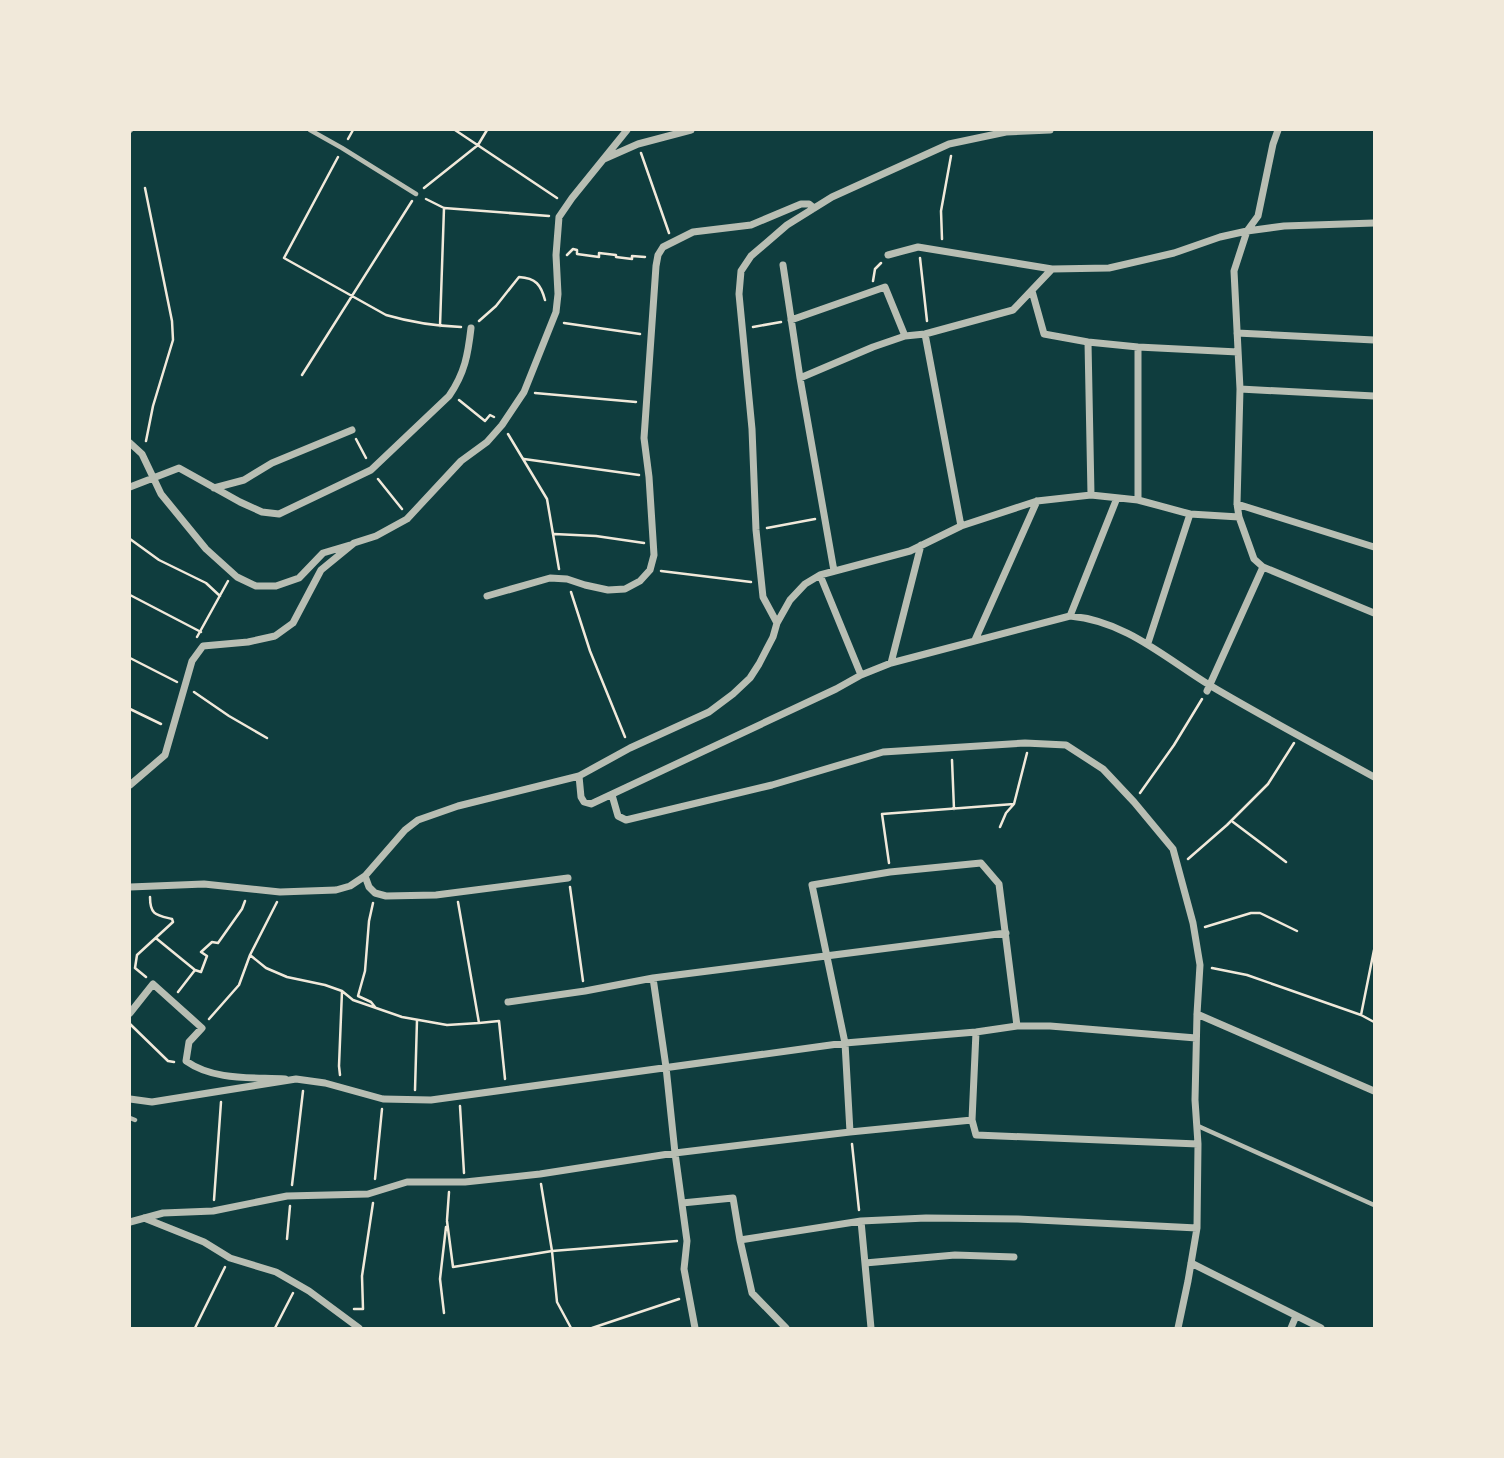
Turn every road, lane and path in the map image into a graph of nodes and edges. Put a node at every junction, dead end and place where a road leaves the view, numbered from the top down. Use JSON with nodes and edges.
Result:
{"nodes":[{"id":1,"x":310,"y":130,"type":"edge"},
{"id":2,"x":455,"y":130,"type":"edge"},
{"id":3,"x":487,"y":130,"type":"edge"},
{"id":4,"x":627,"y":130,"type":"edge"},
{"id":5,"x":691,"y":130,"type":"edge"},
{"id":6,"x":1050,"y":130,"type":"edge"},
{"id":7,"x":1278,"y":130,"type":"edge"},
{"id":8,"x":954,"y":142,"type":"junction"},
{"id":9,"x":638,"y":144,"type":"junction"},
{"id":10,"x":478,"y":145,"type":"junction"},
{"id":11,"x":342,"y":148,"type":"junction"},
{"id":12,"x":604,"y":159,"type":"junction"},
{"id":13,"x":145,"y":188,"type":"dead end"},
{"id":14,"x":416,"y":194,"type":"junction"},
{"id":15,"x":568,"y":205,"type":"junction"},
{"id":16,"x":444,"y":208,"type":"junction"},
{"id":17,"x":814,"y":208,"type":"junction"},
{"id":18,"x":559,"y":217,"type":"junction"},
{"id":19,"x":1374,"y":223,"type":"edge"},
{"id":20,"x":1247,"y":231,"type":"junction"},
{"id":21,"x":672,"y":243,"type":"junction"},
{"id":22,"x":918,"y":247,"type":"junction"},
{"id":23,"x":942,"y":250,"type":"junction"},
{"id":24,"x":556,"y":255,"type":"junction"},
{"id":25,"x":658,"y":255,"type":"junction"},
{"id":26,"x":888,"y":255,"type":"joint"},
{"id":27,"x":783,"y":265,"type":"dead end"},
{"id":28,"x":1052,"y":269,"type":"junction"},
{"id":29,"x":1032,"y":291,"type":"junction"},
{"id":30,"x":872,"y":292,"type":"junction"},
{"id":31,"x":352,"y":296,"type":"junction"},
{"id":32,"x":546,"y":302,"type":"dead end"},
{"id":33,"x":791,"y":320,"type":"junction"},
{"id":34,"x":553,"y":322,"type":"junction"},
{"id":35,"x":440,"y":326,"type":"junction"},
{"id":36,"x":471,"y":328,"type":"junction"},
{"id":37,"x":743,"y":329,"type":"junction"},
{"id":38,"x":927,"y":333,"type":"junction"},
{"id":39,"x":1237,"y":333,"type":"junction"},
{"id":40,"x":651,"y":335,"type":"junction"},
{"id":41,"x":905,"y":336,"type":"junction"},
{"id":42,"x":1374,"y":340,"type":"edge"},
{"id":43,"x":1088,"y":342,"type":"junction"},
{"id":44,"x":1138,"y":347,"type":"junction"},
{"id":45,"x":1238,"y":352,"type":"junction"},
{"id":46,"x":302,"y":375,"type":"dead end"},
{"id":47,"x":800,"y":378,"type":"junction"},
{"id":48,"x":457,"y":385,"type":"junction"},
{"id":49,"x":1240,"y":389,"type":"junction"},
{"id":50,"x":524,"y":392,"type":"junction"},
{"id":51,"x":1374,"y":396,"type":"edge"},
{"id":52,"x":646,"y":403,"type":"junction"},
{"id":53,"x":503,"y":423,"type":"junction"},
{"id":54,"x":352,"y":430,"type":"dead end"},
{"id":55,"x":130,"y":443,"type":"edge"},
{"id":56,"x":142,"y":454,"type":"junction"},
{"id":57,"x":524,"y":459,"type":"junction"},
{"id":58,"x":153,"y":477,"type":"junction"},
{"id":59,"x":649,"y":477,"type":"junction"},
{"id":60,"x":130,"y":487,"type":"edge"},
{"id":61,"x":215,"y":488,"type":"junction"},
{"id":62,"x":1091,"y":495,"type":"junction"},
{"id":63,"x":1117,"y":498,"type":"junction"},
{"id":64,"x":1138,"y":500,"type":"junction"},
{"id":65,"x":1037,"y":501,"type":"junction"},
{"id":66,"x":1237,"y":504,"type":"junction"},
{"id":67,"x":1190,"y":514,"type":"junction"},
{"id":68,"x":825,"y":517,"type":"junction"},
{"id":69,"x":1239,"y":517,"type":"junction"},
{"id":70,"x":961,"y":526,"type":"junction"},
{"id":71,"x":756,"y":530,"type":"junction"},
{"id":72,"x":554,"y":534,"type":"junction"},
{"id":73,"x":130,"y":539,"type":"edge"},
{"id":74,"x":354,"y":543,"type":"junction"},
{"id":75,"x":654,"y":545,"type":"junction"},
{"id":76,"x":921,"y":545,"type":"junction"},
{"id":77,"x":1374,"y":547,"type":"edge"},
{"id":78,"x":1263,"y":567,"type":"junction"},
{"id":79,"x":650,"y":569,"type":"junction"},
{"id":80,"x":834,"y":571,"type":"junction"},
{"id":81,"x":232,"y":573,"type":"junction"},
{"id":82,"x":820,"y":575,"type":"junction"},
{"id":83,"x":564,"y":579,"type":"junction"},
{"id":84,"x":762,"y":583,"type":"junction"},
{"id":85,"x":130,"y":596,"type":"edge"},
{"id":86,"x":220,"y":596,"type":"junction"},
{"id":87,"x":486,"y":596,"type":"dead end"},
{"id":88,"x":1374,"y":613,"type":"edge"},
{"id":89,"x":1070,"y":615,"type":"junction"},
{"id":90,"x":777,"y":623,"type":"junction"},
{"id":91,"x":975,"y":640,"type":"junction"},
{"id":92,"x":1148,"y":643,"type":"junction"},
{"id":93,"x":130,"y":658,"type":"edge"},
{"id":94,"x":891,"y":663,"type":"junction"},
{"id":95,"x":861,"y":675,"type":"junction"},
{"id":96,"x":184,"y":685,"type":"junction"},
{"id":97,"x":1209,"y":688,"type":"junction"},
{"id":98,"x":130,"y":709,"type":"edge"},
{"id":99,"x":173,"y":729,"type":"junction"},
{"id":100,"x":1299,"y":735,"type":"junction"},
{"id":101,"x":267,"y":738,"type":"dead end"},
{"id":102,"x":1029,"y":743,"type":"junction"},
{"id":103,"x":630,"y":748,"type":"junction"},
{"id":104,"x":951,"y":748,"type":"junction"},
{"id":105,"x":579,"y":776,"type":"junction"},
{"id":106,"x":1374,"y":777,"type":"edge"},
{"id":107,"x":130,"y":785,"type":"edge"},
{"id":108,"x":612,"y":795,"type":"junction"},
{"id":109,"x":1134,"y":802,"type":"junction"},
{"id":110,"x":1014,"y":804,"type":"junction"},
{"id":111,"x":954,"y":809,"type":"junction"},
{"id":112,"x":1232,"y":821,"type":"junction"},
{"id":113,"x":1000,"y":827,"type":"dead end"},
{"id":114,"x":1286,"y":862,"type":"dead end"},
{"id":115,"x":1178,"y":868,"type":"junction"},
{"id":116,"x":890,"y":872,"type":"junction"},
{"id":117,"x":365,"y":876,"type":"junction"},
{"id":118,"x":568,"y":878,"type":"joint"},
{"id":119,"x":150,"y":886,"type":"junction"},
{"id":120,"x":130,"y":887,"type":"edge"},
{"id":121,"x":250,"y":888,"type":"junction"},
{"id":122,"x":280,"y":892,"type":"junction"},
{"id":123,"x":456,"y":892,"type":"junction"},
{"id":124,"x":375,"y":893,"type":"junction"},
{"id":125,"x":1193,"y":930,"type":"junction"},
{"id":126,"x":1297,"y":931,"type":"dead end"},
{"id":127,"x":1006,"y":933,"type":"junction"},
{"id":128,"x":157,"y":938,"type":"junction"},
{"id":129,"x":1374,"y":950,"type":"edge"},
{"id":130,"x":827,"y":955,"type":"junction"},
{"id":131,"x":250,"y":956,"type":"junction"},
{"id":132,"x":1200,"y":965,"type":"junction"},
{"id":133,"x":130,"y":969,"type":"edge"},
{"id":134,"x":195,"y":970,"type":"junction"},
{"id":135,"x":653,"y":978,"type":"junction"},
{"id":136,"x":342,"y":991,"type":"junction"},
{"id":137,"x":585,"y":992,"type":"junction"},
{"id":138,"x":171,"y":1001,"type":"junction"},
{"id":139,"x":508,"y":1002,"type":"dead end"},
{"id":140,"x":376,"y":1008,"type":"junction"},
{"id":141,"x":130,"y":1013,"type":"edge"},
{"id":142,"x":1197,"y":1014,"type":"junction"},
{"id":143,"x":1361,"y":1015,"type":"junction"},
{"id":144,"x":416,"y":1020,"type":"junction"},
{"id":145,"x":1374,"y":1022,"type":"edge"},
{"id":146,"x":479,"y":1023,"type":"junction"},
{"id":147,"x":130,"y":1024,"type":"edge"},
{"id":148,"x":1017,"y":1027,"type":"junction"},
{"id":149,"x":202,"y":1028,"type":"junction"},
{"id":150,"x":976,"y":1032,"type":"junction"},
{"id":151,"x":1196,"y":1038,"type":"junction"},
{"id":152,"x":845,"y":1043,"type":"junction"},
{"id":153,"x":194,"y":1067,"type":"junction"},
{"id":154,"x":666,"y":1067,"type":"junction"},
{"id":155,"x":300,"y":1080,"type":"junction"},
{"id":156,"x":342,"y":1088,"type":"junction"},
{"id":157,"x":506,"y":1089,"type":"junction"},
{"id":158,"x":1374,"y":1091,"type":"edge"},
{"id":159,"x":222,"y":1092,"type":"junction"},
{"id":160,"x":459,"y":1096,"type":"junction"},
{"id":161,"x":130,"y":1099,"type":"edge"},
{"id":162,"x":383,"y":1099,"type":"junction"},
{"id":163,"x":415,"y":1099,"type":"junction"},
{"id":164,"x":972,"y":1120,"type":"junction"},
{"id":165,"x":1197,"y":1125,"type":"junction"},
{"id":166,"x":850,"y":1132,"type":"junction"},
{"id":167,"x":1198,"y":1144,"type":"junction"},
{"id":168,"x":675,"y":1153,"type":"junction"},
{"id":169,"x":540,"y":1174,"type":"junction"},
{"id":170,"x":450,"y":1182,"type":"junction"},
{"id":171,"x":465,"y":1182,"type":"junction"},
{"id":172,"x":374,"y":1192,"type":"junction"},
{"id":173,"x":291,"y":1196,"type":"junction"},
{"id":174,"x":682,"y":1203,"type":"junction"},
{"id":175,"x":1374,"y":1205,"type":"edge"},
{"id":176,"x":213,"y":1211,"type":"junction"},
{"id":177,"x":143,"y":1218,"type":"junction"},
{"id":178,"x":447,"y":1221,"type":"junction"},
{"id":179,"x":861,"y":1221,"type":"junction"},
{"id":180,"x":130,"y":1222,"type":"edge"},
{"id":181,"x":1197,"y":1228,"type":"junction"},
{"id":182,"x":287,"y":1239,"type":"dead end"},
{"id":183,"x":740,"y":1240,"type":"junction"},
{"id":184,"x":687,"y":1241,"type":"junction"},
{"id":185,"x":552,"y":1251,"type":"junction"},
{"id":186,"x":1014,"y":1256,"type":"dead end"},
{"id":187,"x":230,"y":1258,"type":"junction"},
{"id":188,"x":865,"y":1263,"type":"junction"},
{"id":189,"x":1191,"y":1264,"type":"junction"},
{"id":190,"x":298,"y":1284,"type":"junction"},
{"id":191,"x":689,"y":1295,"type":"junction"},
{"id":192,"x":444,"y":1313,"type":"dead end"},
{"id":193,"x":1296,"y":1317,"type":"junction"},
{"id":194,"x":345,"y":1318,"type":"junction"},
{"id":195,"x":195,"y":1328,"type":"edge"},
{"id":196,"x":275,"y":1328,"type":"edge"},
{"id":197,"x":359,"y":1328,"type":"edge"},
{"id":198,"x":571,"y":1328,"type":"edge"},
{"id":199,"x":592,"y":1328,"type":"edge"},
{"id":200,"x":695,"y":1328,"type":"edge"},
{"id":201,"x":786,"y":1328,"type":"edge"},
{"id":202,"x":872,"y":1328,"type":"edge"},
{"id":203,"x":1178,"y":1328,"type":"edge"},
{"id":204,"x":1291,"y":1328,"type":"edge"},
{"id":205,"x":1321,"y":1328,"type":"edge"}],
"edges":[{"from":1,"to":11,"type":"lane"},
{"from":2,"to":10,"type":"path"},
{"from":3,"to":10,"type":"path"},
{"from":4,"to":12,"type":"street"},
{"from":5,"to":9,"type":"street"},
{"from":6,"to":8,"type":"street"},
{"from":7,"to":20,"type":"street"},
{"from":8,"to":17,"type":"street"},
{"from":8,"to":23,"type":"path"},
{"from":9,"to":12,"type":"street"},
{"from":9,"to":21,"type":"path"},
{"from":10,"to":14,"type":"path"},
{"from":10,"to":15,"type":"path"},
{"from":11,"to":14,"type":"lane"},
{"from":11,"to":31,"type":"path"},
{"from":12,"to":15,"type":"street"},
{"from":13,"to":56,"type":"path"},
{"from":14,"to":16,"type":"path"},
{"from":14,"to":31,"type":"path"},
{"from":15,"to":18,"type":"street"},
{"from":16,"to":18,"type":"path"},
{"from":16,"to":35,"type":"path"},
{"from":17,"to":21,"type":"street"},
{"from":17,"to":37,"type":"street"},
{"from":18,"to":24,"type":"street"},
{"from":19,"to":20,"type":"street"},
{"from":20,"to":28,"type":"street"},
{"from":20,"to":39,"type":"street"},
{"from":21,"to":25,"type":"street"},
{"from":22,"to":23,"type":"street"},
{"from":22,"to":26,"type":"street"},
{"from":22,"to":38,"type":"path"},
{"from":23,"to":28,"type":"street"},
{"from":24,"to":25,"type":"path"},
{"from":24,"to":34,"type":"street"},
{"from":25,"to":40,"type":"street"},
{"from":26,"to":30,"type":"path"},
{"from":27,"to":33,"type":"street"},
{"from":28,"to":29,"type":"street"},
{"from":29,"to":38,"type":"street"},
{"from":29,"to":43,"type":"street"},
{"from":30,"to":33,"type":"street"},
{"from":30,"to":41,"type":"street"},
{"from":31,"to":35,"type":"path"},
{"from":31,"to":46,"type":"path"},
{"from":32,"to":36,"type":"path"},
{"from":33,"to":37,"type":"path"},
{"from":33,"to":47,"type":"street"},
{"from":34,"to":40,"type":"path"},
{"from":34,"to":50,"type":"street"},
{"from":35,"to":36,"type":"path"},
{"from":36,"to":48,"type":"street"},
{"from":37,"to":71,"type":"street"},
{"from":38,"to":41,"type":"street"},
{"from":38,"to":70,"type":"street"},
{"from":39,"to":42,"type":"street"},
{"from":39,"to":45,"type":"street"},
{"from":40,"to":52,"type":"street"},
{"from":41,"to":47,"type":"street"},
{"from":43,"to":44,"type":"street"},
{"from":43,"to":62,"type":"street"},
{"from":44,"to":45,"type":"street"},
{"from":44,"to":64,"type":"street"},
{"from":45,"to":49,"type":"street"},
{"from":47,"to":68,"type":"street"},
{"from":48,"to":53,"type":"path"},
{"from":48,"to":61,"type":"street"},
{"from":49,"to":51,"type":"street"},
{"from":49,"to":66,"type":"street"},
{"from":50,"to":52,"type":"path"},
{"from":50,"to":53,"type":"street"},
{"from":52,"to":59,"type":"street"},
{"from":53,"to":57,"type":"path"},
{"from":53,"to":74,"type":"street"},
{"from":54,"to":61,"type":"street"},
{"from":55,"to":56,"type":"street"},
{"from":56,"to":58,"type":"street"},
{"from":57,"to":59,"type":"path"},
{"from":57,"to":72,"type":"path"},
{"from":58,"to":60,"type":"street"},
{"from":58,"to":61,"type":"street"},
{"from":58,"to":81,"type":"street"},
{"from":59,"to":75,"type":"street"},
{"from":62,"to":63,"type":"street"},
{"from":62,"to":65,"type":"street"},
{"from":63,"to":64,"type":"street"},
{"from":63,"to":89,"type":"street"},
{"from":64,"to":67,"type":"street"},
{"from":65,"to":70,"type":"street"},
{"from":65,"to":91,"type":"street"},
{"from":66,"to":69,"type":"street"},
{"from":66,"to":77,"type":"street"},
{"from":67,"to":69,"type":"street"},
{"from":67,"to":92,"type":"street"},
{"from":68,"to":71,"type":"path"},
{"from":68,"to":80,"type":"street"},
{"from":69,"to":78,"type":"street"},
{"from":70,"to":76,"type":"street"},
{"from":71,"to":84,"type":"street"},
{"from":72,"to":75,"type":"path"},
{"from":72,"to":83,"type":"path"},
{"from":73,"to":86,"type":"path"},
{"from":74,"to":81,"type":"street"},
{"from":74,"to":96,"type":"street"},
{"from":75,"to":79,"type":"street"},
{"from":76,"to":80,"type":"street"},
{"from":76,"to":94,"type":"street"},
{"from":78,"to":88,"type":"street"},
{"from":78,"to":97,"type":"street"},
{"from":79,"to":83,"type":"street"},
{"from":79,"to":84,"type":"path"},
{"from":80,"to":82,"type":"street"},
{"from":81,"to":86,"type":"path"},
{"from":82,"to":90,"type":"street"},
{"from":82,"to":95,"type":"street"},
{"from":83,"to":87,"type":"street"},
{"from":83,"to":103,"type":"path"},
{"from":84,"to":90,"type":"street"},
{"from":85,"to":86,"type":"path"},
{"from":89,"to":91,"type":"street"},
{"from":89,"to":92,"type":"street"},
{"from":90,"to":103,"type":"street"},
{"from":91,"to":94,"type":"street"},
{"from":92,"to":97,"type":"street"},
{"from":93,"to":96,"type":"path"},
{"from":94,"to":95,"type":"street"},
{"from":95,"to":108,"type":"street"},
{"from":96,"to":99,"type":"street"},
{"from":96,"to":101,"type":"path"},
{"from":97,"to":100,"type":"street"},
{"from":97,"to":109,"type":"path"},
{"from":98,"to":99,"type":"path"},
{"from":99,"to":107,"type":"street"},
{"from":100,"to":106,"type":"street"},
{"from":100,"to":112,"type":"path"},
{"from":102,"to":104,"type":"street"},
{"from":102,"to":109,"type":"street"},
{"from":102,"to":110,"type":"path"},
{"from":103,"to":105,"type":"street"},
{"from":104,"to":108,"type":"street"},
{"from":104,"to":111,"type":"path"},
{"from":105,"to":108,"type":"street"},
{"from":105,"to":117,"type":"street"},
{"from":109,"to":115,"type":"street"},
{"from":110,"to":111,"type":"path"},
{"from":110,"to":113,"type":"path"},
{"from":111,"to":116,"type":"path"},
{"from":112,"to":114,"type":"path"},
{"from":112,"to":115,"type":"path"},
{"from":115,"to":125,"type":"street"},
{"from":116,"to":127,"type":"street"},
{"from":116,"to":130,"type":"street"},
{"from":117,"to":122,"type":"street"},
{"from":117,"to":124,"type":"street"},
{"from":118,"to":123,"type":"street"},
{"from":118,"to":137,"type":"path"},
{"from":119,"to":120,"type":"street"},
{"from":119,"to":121,"type":"street"},
{"from":119,"to":128,"type":"path"},
{"from":121,"to":122,"type":"street"},
{"from":121,"to":134,"type":"path"},
{"from":122,"to":131,"type":"path"},
{"from":123,"to":124,"type":"street"},
{"from":123,"to":146,"type":"path"},
{"from":124,"to":140,"type":"path"},
{"from":125,"to":126,"type":"path"},
{"from":125,"to":132,"type":"street"},
{"from":127,"to":130,"type":"street"},
{"from":127,"to":148,"type":"street"},
{"from":128,"to":133,"type":"path"},
{"from":128,"to":134,"type":"path"},
{"from":129,"to":143,"type":"path"},
{"from":130,"to":135,"type":"street"},
{"from":130,"to":152,"type":"street"},
{"from":131,"to":136,"type":"path"},
{"from":131,"to":149,"type":"path"},
{"from":132,"to":142,"type":"street"},
{"from":132,"to":143,"type":"path"},
{"from":134,"to":138,"type":"path"},
{"from":135,"to":137,"type":"street"},
{"from":135,"to":154,"type":"street"},
{"from":136,"to":140,"type":"path"},
{"from":136,"to":156,"type":"path"},
{"from":137,"to":139,"type":"street"},
{"from":138,"to":141,"type":"street"},
{"from":138,"to":149,"type":"street"},
{"from":140,"to":144,"type":"path"},
{"from":142,"to":151,"type":"street"},
{"from":142,"to":158,"type":"street"},
{"from":143,"to":145,"type":"path"},
{"from":144,"to":146,"type":"path"},
{"from":144,"to":163,"type":"path"},
{"from":146,"to":157,"type":"path"},
{"from":147,"to":153,"type":"path"},
{"from":148,"to":150,"type":"street"},
{"from":148,"to":151,"type":"street"},
{"from":149,"to":153,"type":"street"},
{"from":150,"to":152,"type":"street"},
{"from":150,"to":164,"type":"street"},
{"from":151,"to":165,"type":"street"},
{"from":152,"to":154,"type":"street"},
{"from":152,"to":166,"type":"street"},
{"from":153,"to":155,"type":"street"},
{"from":154,"to":157,"type":"street"},
{"from":154,"to":168,"type":"street"},
{"from":155,"to":156,"type":"street"},
{"from":155,"to":159,"type":"street"},
{"from":155,"to":173,"type":"path"},
{"from":156,"to":162,"type":"street"},
{"from":157,"to":160,"type":"street"},
{"from":159,"to":161,"type":"street"},
{"from":159,"to":176,"type":"path"},
{"from":160,"to":163,"type":"street"},
{"from":160,"to":171,"type":"path"},
{"from":162,"to":163,"type":"street"},
{"from":162,"to":172,"type":"path"},
{"from":164,"to":166,"type":"street"},
{"from":164,"to":167,"type":"street"},
{"from":165,"to":167,"type":"street"},
{"from":165,"to":175,"type":"lane"},
{"from":166,"to":168,"type":"street"},
{"from":166,"to":179,"type":"path"},
{"from":167,"to":181,"type":"street"},
{"from":168,"to":169,"type":"street"},
{"from":168,"to":174,"type":"street"},
{"from":169,"to":171,"type":"street"},
{"from":169,"to":185,"type":"path"},
{"from":170,"to":171,"type":"street"},
{"from":170,"to":172,"type":"street"},
{"from":170,"to":178,"type":"path"},
{"from":172,"to":173,"type":"street"},
{"from":172,"to":194,"type":"path"},
{"from":173,"to":176,"type":"street"},
{"from":173,"to":182,"type":"path"},
{"from":174,"to":183,"type":"street"},
{"from":174,"to":184,"type":"street"},
{"from":176,"to":177,"type":"street"},
{"from":177,"to":180,"type":"street"},
{"from":177,"to":187,"type":"street"},
{"from":178,"to":185,"type":"path"},
{"from":178,"to":192,"type":"path"},
{"from":179,"to":181,"type":"street"},
{"from":179,"to":183,"type":"street"},
{"from":179,"to":188,"type":"street"},
{"from":181,"to":189,"type":"street"},
{"from":183,"to":201,"type":"street"},
{"from":184,"to":185,"type":"path"},
{"from":184,"to":191,"type":"street"},
{"from":185,"to":198,"type":"path"},
{"from":186,"to":188,"type":"street"},
{"from":187,"to":190,"type":"street"},
{"from":187,"to":195,"type":"path"},
{"from":188,"to":202,"type":"street"},
{"from":189,"to":193,"type":"street"},
{"from":189,"to":203,"type":"street"},
{"from":190,"to":194,"type":"street"},
{"from":190,"to":196,"type":"path"},
{"from":191,"to":199,"type":"path"},
{"from":191,"to":200,"type":"street"},
{"from":193,"to":204,"type":"street"},
{"from":193,"to":205,"type":"street"},
{"from":194,"to":197,"type":"street"}]}
